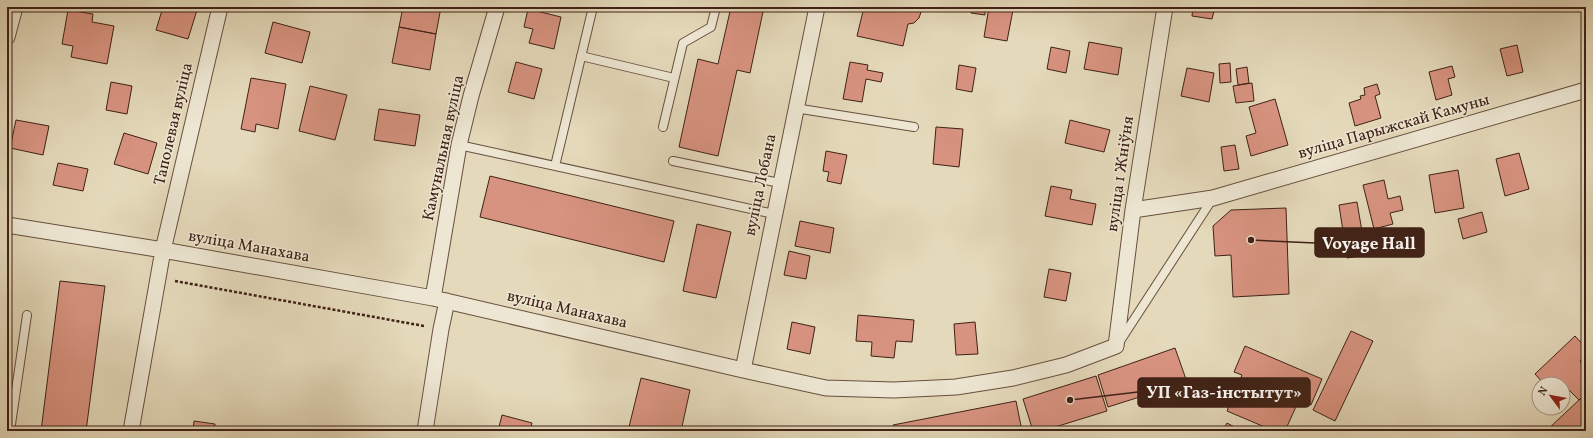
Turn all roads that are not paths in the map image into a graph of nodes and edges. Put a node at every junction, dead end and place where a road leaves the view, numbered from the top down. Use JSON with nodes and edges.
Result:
{"nodes":[{"id":1,"x":15,"y":7,"type":"edge"},
{"id":2,"x":220,"y":7,"type":"edge"},
{"id":3,"x":497,"y":7,"type":"edge"},
{"id":4,"x":716,"y":7,"type":"edge"},
{"id":5,"x":817,"y":7,"type":"edge"},
{"id":6,"x":1165,"y":7,"type":"edge"},
{"id":7,"x":592,"y":11,"type":"dead end"},
{"id":8,"x":7,"y":37,"type":"edge"},
{"id":9,"x":581,"y":56,"type":"junction"},
{"id":10,"x":674,"y":78,"type":"junction"},
{"id":11,"x":1586,"y":90,"type":"edge"},
{"id":12,"x":795,"y":108,"type":"junction"},
{"id":13,"x":663,"y":128,"type":"dead end"},
{"id":14,"x":914,"y":128,"type":"dead end"},
{"id":15,"x":460,"y":146,"type":"junction"},
{"id":16,"x":673,"y":161,"type":"dead end"},
{"id":17,"x":555,"y":166,"type":"junction"},
{"id":18,"x":780,"y":183,"type":"junction"},
{"id":19,"x":1213,"y":198,"type":"junction"},
{"id":20,"x":1133,"y":210,"type":"junction"},
{"id":21,"x":774,"y":214,"type":"junction"},
{"id":22,"x":7,"y":225,"type":"edge"},
{"id":23,"x":162,"y":250,"type":"junction"},
{"id":24,"x":440,"y":299,"type":"junction"},
{"id":25,"x":27,"y":315,"type":"dead end"},
{"id":26,"x":1116,"y":346,"type":"junction"},
{"id":27,"x":743,"y":370,"type":"junction"},
{"id":28,"x":10,"y":431,"type":"edge"},
{"id":29,"x":131,"y":431,"type":"edge"},
{"id":30,"x":425,"y":431,"type":"edge"}],
"edges":[{"from":1,"to":8,"type":"street"},
{"from":2,"to":23,"type":"street","name":"Таполевая вуліца"},
{"from":3,"to":15,"type":"street","name":"Камунальная вуліца"},
{"from":4,"to":10,"type":"lane"},
{"from":5,"to":12,"type":"street","name":"вуліца Лобана"},
{"from":6,"to":20,"type":"street","name":"вуліца 1 Жніўня"},
{"from":7,"to":9,"type":"lane"},
{"from":9,"to":10,"type":"lane"},
{"from":9,"to":17,"type":"lane"},
{"from":10,"to":13,"type":"lane"},
{"from":11,"to":19,"type":"street","name":"вуліца Парыжскай Камуны"},
{"from":12,"to":14,"type":"lane"},
{"from":12,"to":18,"type":"street","name":"вуліца Лобана"},
{"from":15,"to":17,"type":"lane"},
{"from":15,"to":24,"type":"street","name":"Камунальная вуліца"},
{"from":16,"to":18,"type":"lane"},
{"from":17,"to":21,"type":"lane"},
{"from":18,"to":21,"type":"street","name":"вуліца Лобана"},
{"from":19,"to":20,"type":"street","name":"вуліца Парыжскай Камуны"},
{"from":19,"to":26,"type":"lane"},
{"from":20,"to":26,"type":"street","name":"вуліца 1 Жніўня"},
{"from":21,"to":27,"type":"street","name":"вуліца Лобана"},
{"from":22,"to":23,"type":"street","name":"вуліца Манахава"},
{"from":23,"to":24,"type":"street","name":"вуліца Манахава"},
{"from":23,"to":29,"type":"street","name":"Таполевая вуліца"},
{"from":24,"to":27,"type":"street","name":"вуліца Манахава"},
{"from":24,"to":30,"type":"street","name":"Камунальная вуліца"},
{"from":25,"to":28,"type":"lane"},
{"from":26,"to":27,"type":"street","name":"вуліца Манахава"}]}
